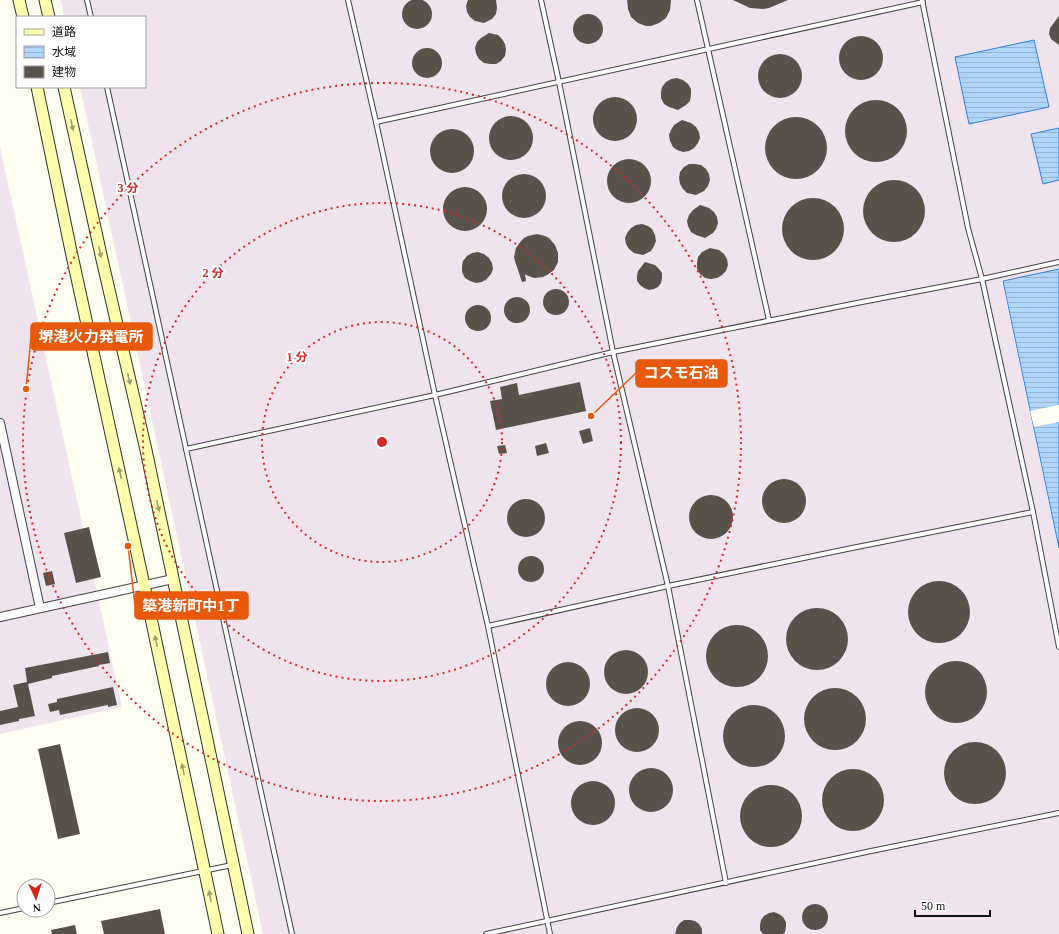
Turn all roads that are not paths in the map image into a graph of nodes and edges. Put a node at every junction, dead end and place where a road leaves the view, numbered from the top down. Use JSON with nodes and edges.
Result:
{"nodes":[{"id":1,"x":19,"y":0,"type":"edge"},
{"id":2,"x":45,"y":0,"type":"edge"},
{"id":3,"x":88,"y":0,"type":"edge"},
{"id":4,"x":348,"y":0,"type":"edge"},
{"id":5,"x":541,"y":0,"type":"edge"},
{"id":6,"x":696,"y":0,"type":"edge"},
{"id":7,"x":922,"y":1,"type":"edge"},
{"id":8,"x":23,"y":16,"type":"edge"},
{"id":9,"x":49,"y":16,"type":"edge"},
{"id":10,"x":91,"y":16,"type":"edge"},
{"id":11,"x":707,"y":49,"type":"junction"},
{"id":12,"x":559,"y":82,"type":"junction"},
{"id":13,"x":37,"y":88,"type":"edge"},
{"id":14,"x":64,"y":88,"type":"edge"},
{"id":15,"x":106,"y":88,"type":"edge"},
{"id":16,"x":376,"y":122,"type":"junction"},
{"id":17,"x":1059,"y":262,"type":"edge"},
{"id":18,"x":982,"y":279,"type":"junction"},
{"id":19,"x":768,"y":320,"type":"junction"},
{"id":20,"x":613,"y":352,"type":"junction"},
{"id":21,"x":435,"y":395,"type":"junction"},
{"id":22,"x":0,"y":423,"type":"edge"},
{"id":23,"x":186,"y":449,"type":"junction"},
{"id":24,"x":1033,"y":512,"type":"junction"},
{"id":25,"x":173,"y":579,"type":"junction"},
{"id":26,"x":144,"y":585,"type":"junction"},
{"id":27,"x":668,"y":586,"type":"junction"},
{"id":28,"x":40,"y":608,"type":"junction"},
{"id":29,"x":0,"y":617,"type":"edge"},
{"id":30,"x":488,"y":626,"type":"junction"},
{"id":31,"x":1059,"y":647,"type":"edge"},
{"id":32,"x":1059,"y":813,"type":"edge"},
{"id":33,"x":233,"y":865,"type":"junction"},
{"id":34,"x":205,"y":871,"type":"junction"},
{"id":35,"x":726,"y":883,"type":"junction"},
{"id":36,"x":56,"y":902,"type":"edge"},
{"id":37,"x":16,"y":910,"type":"edge"},
{"id":38,"x":0,"y":913,"type":"edge"},
{"id":39,"x":548,"y":921,"type":"junction"},
{"id":40,"x":218,"y":934,"type":"edge"},
{"id":41,"x":248,"y":934,"type":"edge"},
{"id":42,"x":292,"y":934,"type":"edge"},
{"id":43,"x":486,"y":934,"type":"edge"},
{"id":44,"x":550,"y":934,"type":"edge"}],
"edges":[{"from":1,"to":8,"type":"street"},
{"from":2,"to":9,"type":"street"},
{"from":3,"to":10,"type":"lane"},
{"from":4,"to":16,"type":"lane"},
{"from":5,"to":12,"type":"lane"},
{"from":6,"to":11,"type":"lane"},
{"from":7,"to":11,"type":"lane"},
{"from":7,"to":18,"type":"lane"},
{"from":11,"to":12,"type":"lane"},
{"from":11,"to":19,"type":"lane"},
{"from":12,"to":16,"type":"lane"},
{"from":12,"to":20,"type":"lane"},
{"from":26,"to":13,"type":"street","one_way":true},
{"from":14,"to":25,"type":"street","one_way":true},
{"from":15,"to":23,"type":"lane"},
{"from":16,"to":21,"type":"lane"},
{"from":17,"to":18,"type":"lane"},
{"from":18,"to":19,"type":"lane"},
{"from":18,"to":24,"type":"lane"},
{"from":19,"to":20,"type":"lane"},
{"from":20,"to":21,"type":"lane"},
{"from":20,"to":27,"type":"lane"},
{"from":21,"to":23,"type":"lane"},
{"from":21,"to":30,"type":"lane"},
{"from":22,"to":28,"type":"street"},
{"from":23,"to":42,"type":"lane"},
{"from":24,"to":27,"type":"lane"},
{"from":24,"to":31,"type":"lane"},
{"from":25,"to":26,"type":"street"},
{"from":25,"to":33,"type":"street"},
{"from":26,"to":28,"type":"street"},
{"from":34,"to":26,"type":"street","one_way":true},
{"from":27,"to":30,"type":"lane"},
{"from":27,"to":35,"type":"lane"},
{"from":28,"to":29,"type":"street"},
{"from":30,"to":39,"type":"lane"},
{"from":32,"to":35,"type":"lane"},
{"from":33,"to":34,"type":"lane"},
{"from":33,"to":41,"type":"street"},
{"from":34,"to":36,"type":"lane"},
{"from":40,"to":34,"type":"street","one_way":true},
{"from":35,"to":39,"type":"lane"},
{"from":37,"to":38,"type":"lane"},
{"from":39,"to":43,"type":"lane"},
{"from":39,"to":44,"type":"lane"}]}
